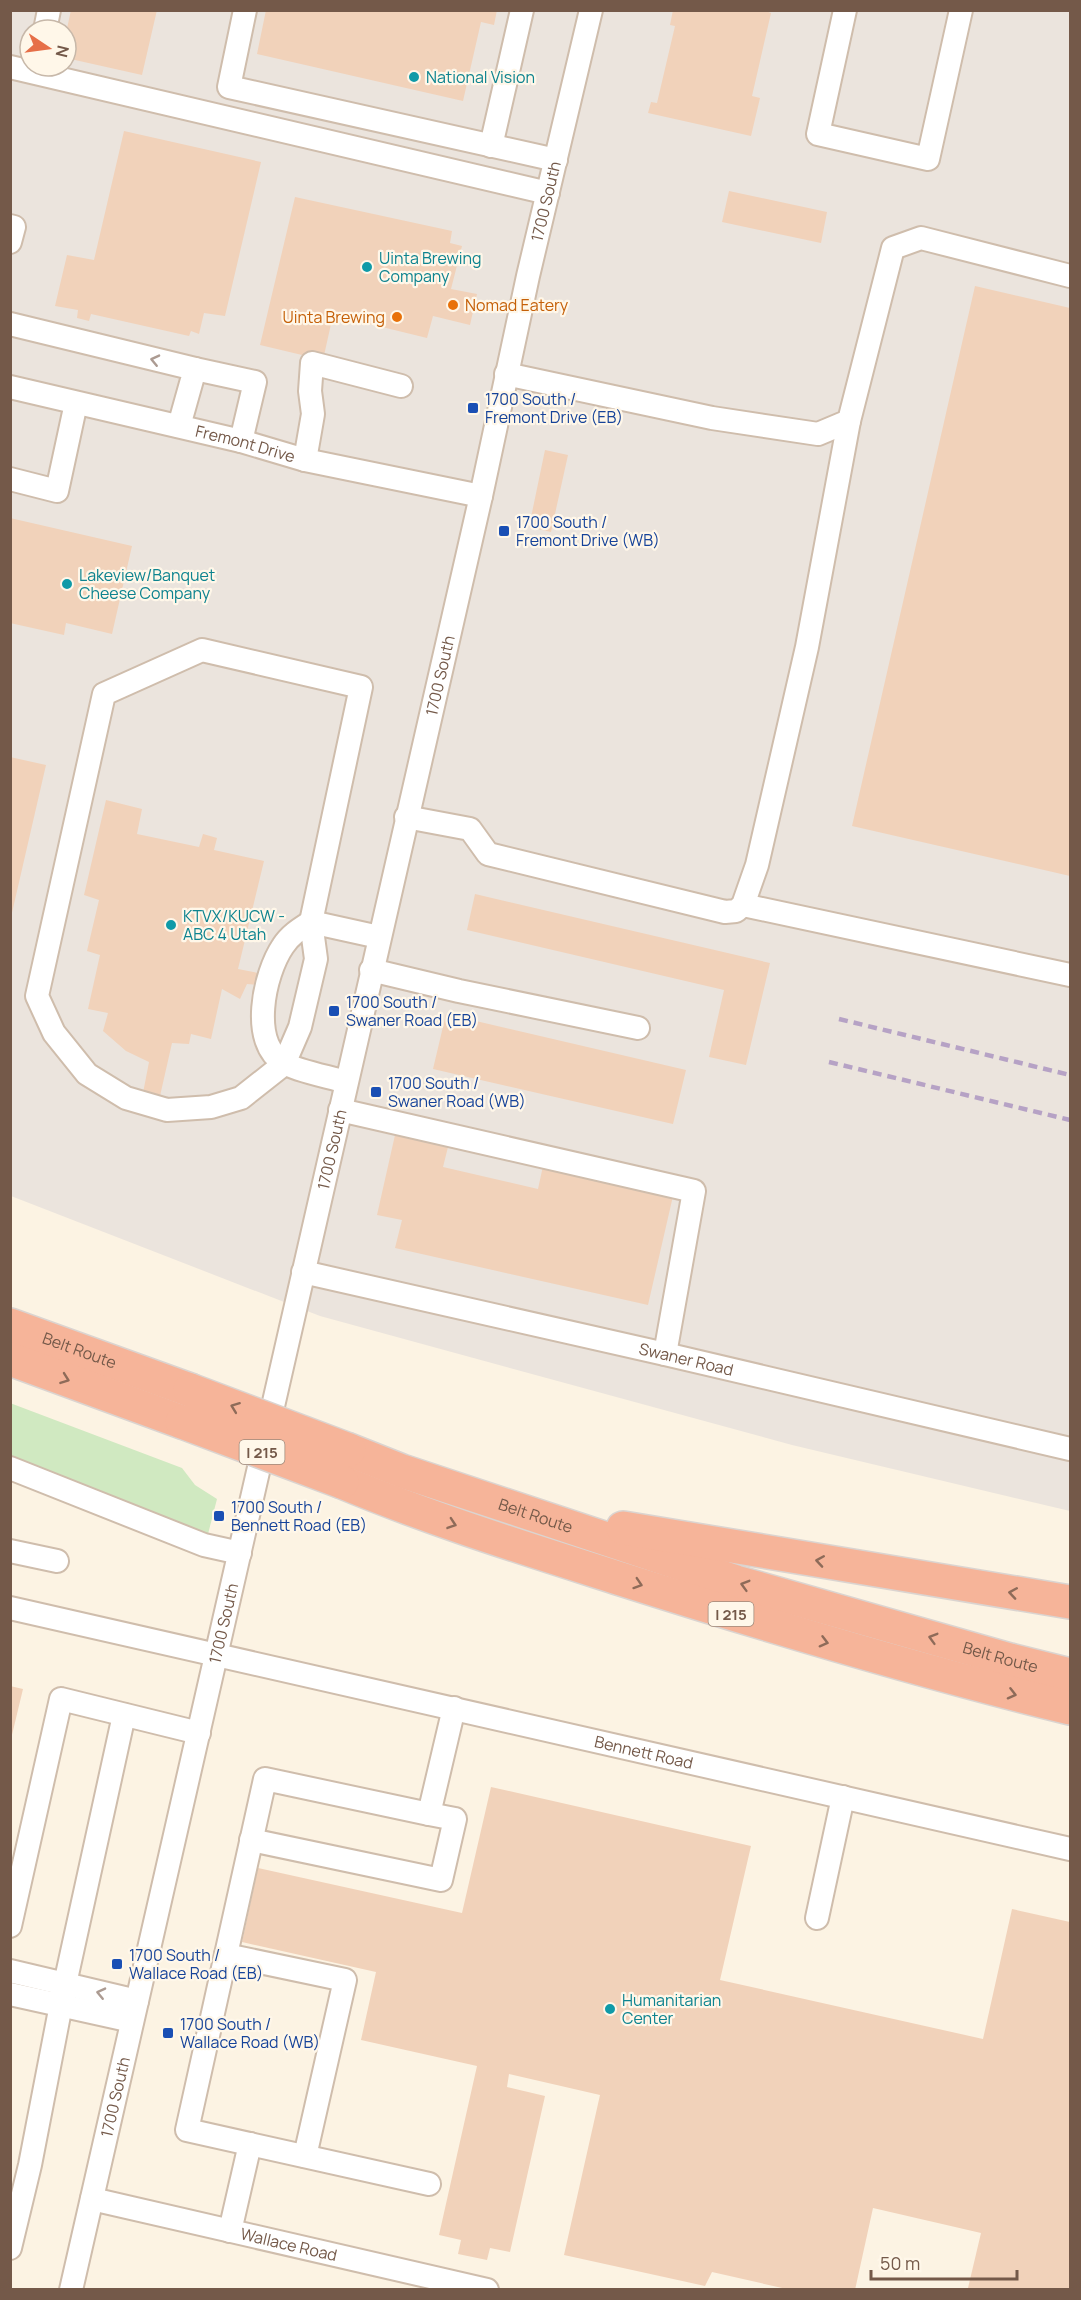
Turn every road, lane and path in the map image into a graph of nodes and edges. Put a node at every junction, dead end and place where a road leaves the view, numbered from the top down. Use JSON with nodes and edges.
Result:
{"nodes":[{"id":1,"x":245,"y":10,"type":"edge"},
{"id":2,"x":522,"y":10,"type":"edge"},
{"id":3,"x":591,"y":10,"type":"edge"},
{"id":4,"x":845,"y":10,"type":"edge"},
{"id":5,"x":961,"y":10,"type":"edge"},
{"id":6,"x":10,"y":67,"type":"edge"},
{"id":7,"x":491,"y":146,"type":"junction"},
{"id":8,"x":556,"y":160,"type":"junction"},
{"id":9,"x":549,"y":193,"type":"junction"},
{"id":10,"x":10,"y":226,"type":"edge"},
{"id":11,"x":10,"y":242,"type":"edge"},
{"id":12,"x":1071,"y":276,"type":"edge"},
{"id":13,"x":15,"y":326,"type":"edge"},
{"id":14,"x":195,"y":369,"type":"junction"},
{"id":15,"x":506,"y":374,"type":"junction"},
{"id":16,"x":401,"y":386,"type":"dead end"},
{"id":17,"x":10,"y":387,"type":"edge"},
{"id":18,"x":76,"y":403,"type":"junction"},
{"id":19,"x":849,"y":422,"type":"junction"},
{"id":20,"x":179,"y":426,"type":"junction"},
{"id":21,"x":241,"y":441,"type":"junction"},
{"id":22,"x":305,"y":460,"type":"junction"},
{"id":23,"x":10,"y":479,"type":"edge"},
{"id":24,"x":481,"y":496,"type":"junction"},
{"id":25,"x":406,"y":817,"type":"junction"},
{"id":26,"x":743,"y":905,"type":"junction"},
{"id":27,"x":311,"y":922,"type":"junction"},
{"id":28,"x":379,"y":937,"type":"junction"},
{"id":29,"x":371,"y":970,"type":"junction"},
{"id":30,"x":1071,"y":975,"type":"edge"},
{"id":31,"x":638,"y":1028,"type":"dead end"},
{"id":32,"x":284,"y":1064,"type":"junction"},
{"id":33,"x":346,"y":1082,"type":"junction"},
{"id":34,"x":340,"y":1110,"type":"junction"},
{"id":35,"x":303,"y":1272,"type":"junction"},
{"id":36,"x":10,"y":1325,"type":"edge"},
{"id":37,"x":665,"y":1354,"type":"junction"},
{"id":38,"x":10,"y":1359,"type":"edge"},
{"id":39,"x":1071,"y":1449,"type":"edge"},
{"id":40,"x":10,"y":1468,"type":"edge"},
{"id":41,"x":518,"y":1510,"type":"junction"},
{"id":42,"x":10,"y":1551,"type":"edge"},
{"id":43,"x":240,"y":1553,"type":"junction"},
{"id":44,"x":57,"y":1561,"type":"dead end"},
{"id":45,"x":1071,"y":1602,"type":"edge"},
{"id":46,"x":10,"y":1608,"type":"edge"},
{"id":47,"x":217,"y":1655,"type":"junction"},
{"id":48,"x":1071,"y":1675,"type":"edge"},
{"id":49,"x":454,"y":1708,"type":"junction"},
{"id":50,"x":1071,"y":1708,"type":"edge"},
{"id":51,"x":124,"y":1715,"type":"junction"},
{"id":52,"x":199,"y":1733,"type":"junction"},
{"id":53,"x":843,"y":1797,"type":"junction"},
{"id":54,"x":429,"y":1814,"type":"junction"},
{"id":55,"x":251,"y":1840,"type":"junction"},
{"id":56,"x":1071,"y":1849,"type":"edge"},
{"id":57,"x":817,"y":1918,"type":"dead end"},
{"id":58,"x":10,"y":1926,"type":"edge"},
{"id":59,"x":226,"y":1955,"type":"junction"},
{"id":60,"x":10,"y":1971,"type":"edge"},
{"id":61,"x":10,"y":1994,"type":"edge"},
{"id":62,"x":62,"y":1995,"type":"junction"},
{"id":63,"x":135,"y":2011,"type":"junction"},
{"id":64,"x":250,"y":2144,"type":"junction"},
{"id":65,"x":305,"y":2156,"type":"junction"},
{"id":66,"x":429,"y":2184,"type":"dead end"},
{"id":67,"x":92,"y":2199,"type":"junction"},
{"id":68,"x":230,"y":2231,"type":"junction"},
{"id":69,"x":10,"y":2248,"type":"edge"},
{"id":70,"x":71,"y":2289,"type":"edge"},
{"id":71,"x":487,"y":2289,"type":"edge"}],
"edges":[{"from":1,"to":7,"type":"street"},
{"from":2,"to":7,"type":"street"},
{"from":3,"to":8,"type":"street","name":"1700 South"},
{"from":4,"to":5,"type":"street"},
{"from":6,"to":9,"type":"street"},
{"from":7,"to":8,"type":"street"},
{"from":8,"to":9,"type":"street","name":"1700 South"},
{"from":9,"to":15,"type":"street","name":"1700 South"},
{"from":10,"to":11,"type":"street"},
{"from":12,"to":19,"type":"street"},
{"from":14,"to":13,"type":"street","one_way":true},
{"from":14,"to":20,"type":"street"},
{"from":14,"to":21,"type":"street"},
{"from":15,"to":19,"type":"street"},
{"from":15,"to":24,"type":"street","name":"1700 South"},
{"from":16,"to":22,"type":"street"},
{"from":17,"to":18,"type":"street","name":"Fremont Drive"},
{"from":18,"to":20,"type":"street","name":"Fremont Drive"},
{"from":18,"to":23,"type":"street"},
{"from":19,"to":26,"type":"street"},
{"from":20,"to":21,"type":"street","name":"Fremont Drive"},
{"from":21,"to":22,"type":"street","name":"Fremont Drive"},
{"from":22,"to":24,"type":"street","name":"Fremont Drive"},
{"from":24,"to":25,"type":"street","name":"1700 South"},
{"from":25,"to":26,"type":"street"},
{"from":25,"to":28,"type":"street","name":"1700 South"},
{"from":26,"to":30,"type":"street"},
{"from":27,"to":28,"type":"street"},
{"from":27,"to":32,"type":"street"},
{"from":27,"to":32,"type":"street"},
{"from":27,"to":32,"type":"street"},
{"from":28,"to":29,"type":"street","name":"1700 South"},
{"from":29,"to":31,"type":"street"},
{"from":29,"to":33,"type":"street","name":"1700 South"},
{"from":32,"to":33,"type":"street"},
{"from":33,"to":34,"type":"street","name":"1700 South"},
{"from":34,"to":35,"type":"street","name":"1700 South"},
{"from":34,"to":37,"type":"street"},
{"from":35,"to":37,"type":"street","name":"Swaner Road"},
{"from":35,"to":43,"type":"street","name":"1700 South"},
{"from":41,"to":36,"type":"highway","name":"Belt Route","number":"I 215","one_way":true,"bridge":true},
{"from":37,"to":39,"type":"street","name":"Swaner Road"},
{"from":38,"to":50,"type":"highway","name":"Belt Route","number":"I 215","one_way":true,"bridge":true},
{"from":40,"to":43,"type":"street"},
{"from":45,"to":41,"type":"highway","one_way":true},
{"from":48,"to":41,"type":"highway","name":"Belt Route","number":"I 215","one_way":true},
{"from":42,"to":44,"type":"street"},
{"from":43,"to":47,"type":"street","name":"1700 South"},
{"from":46,"to":47,"type":"street","name":"Bennett Road"},
{"from":47,"to":49,"type":"street","name":"Bennett Road"},
{"from":47,"to":52,"type":"street","name":"1700 South"},
{"from":49,"to":53,"type":"street","name":"Bennett Road"},
{"from":49,"to":54,"type":"street"},
{"from":51,"to":52,"type":"street"},
{"from":51,"to":58,"type":"street"},
{"from":51,"to":62,"type":"street"},
{"from":52,"to":63,"type":"street","name":"1700 South"},
{"from":53,"to":56,"type":"street","name":"Bennett Road"},
{"from":53,"to":57,"type":"street"},
{"from":54,"to":55,"type":"street"},
{"from":54,"to":55,"type":"street"},
{"from":55,"to":59,"type":"street"},
{"from":59,"to":64,"type":"street"},
{"from":59,"to":65,"type":"street"},
{"from":60,"to":62,"type":"street"},
{"from":61,"to":62,"type":"street"},
{"from":62,"to":63,"type":"street"},
{"from":62,"to":69,"type":"street"},
{"from":63,"to":67,"type":"street","name":"1700 South"},
{"from":64,"to":65,"type":"street"},
{"from":64,"to":68,"type":"street"},
{"from":65,"to":66,"type":"street"},
{"from":67,"to":68,"type":"street","name":"Wallace Road"},
{"from":67,"to":70,"type":"street","name":"1700 South"},
{"from":68,"to":71,"type":"street","name":"Wallace Road"}]}
